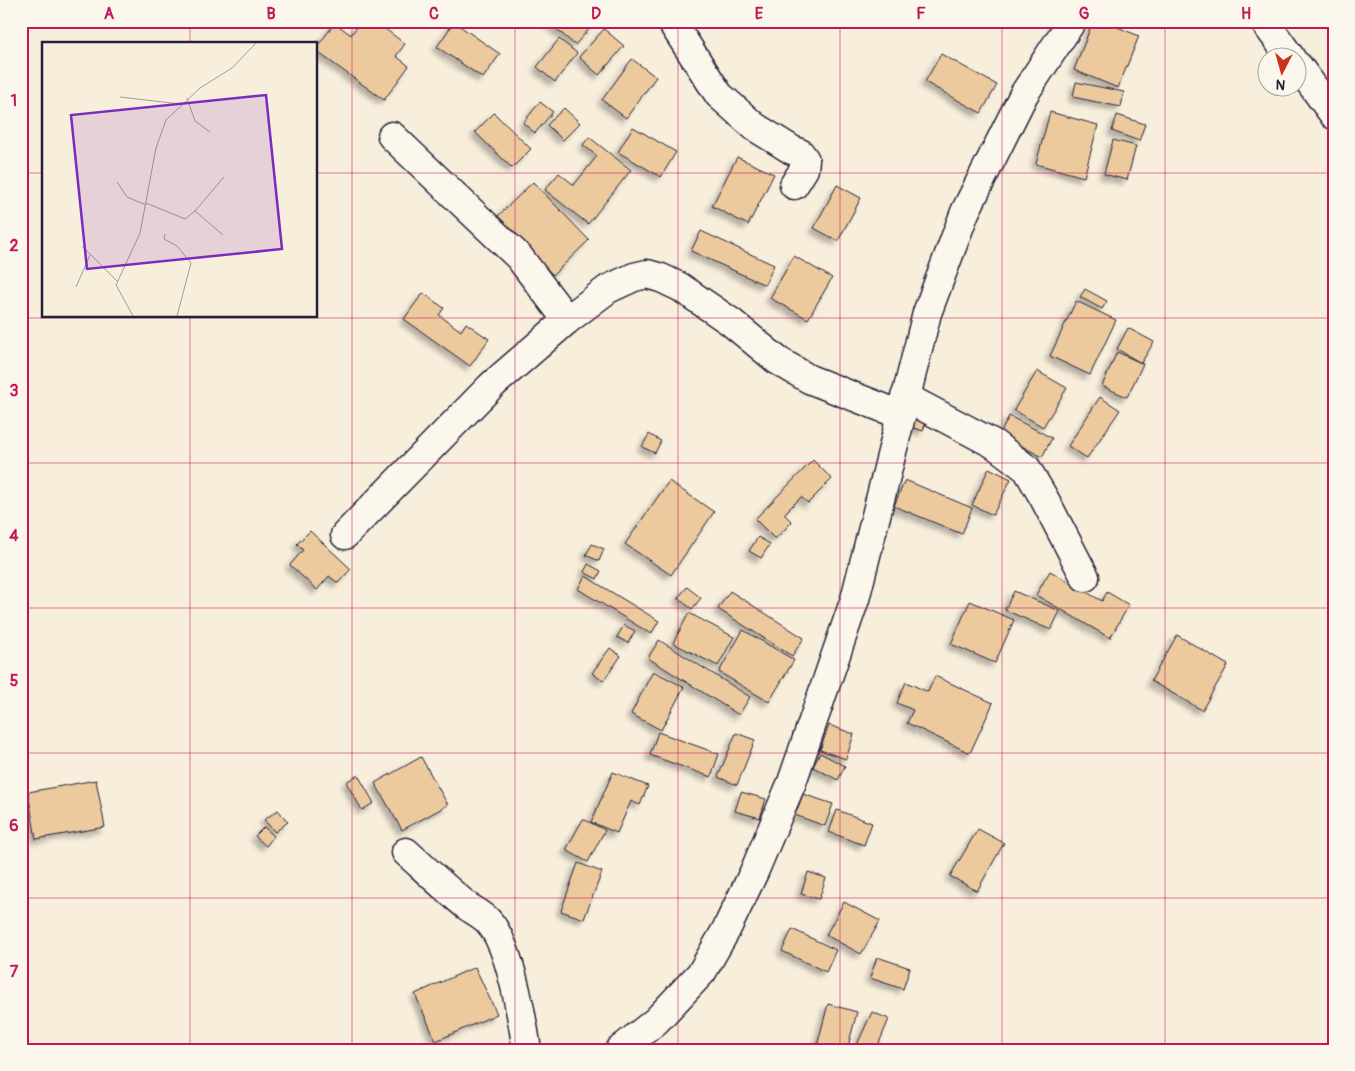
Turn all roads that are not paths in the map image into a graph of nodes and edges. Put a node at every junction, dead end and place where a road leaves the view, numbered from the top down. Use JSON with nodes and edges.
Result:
{"nodes":[{"id":1,"x":671,"y":21,"type":"edge"},
{"id":2,"x":1072,"y":21,"type":"edge"},
{"id":3,"x":1264,"y":21,"type":"edge"},
{"id":4,"x":1284,"y":48,"type":"edge"},
{"id":5,"x":1308,"y":76,"type":"edge"},
{"id":6,"x":1330,"y":99,"type":"edge"},
{"id":7,"x":392,"y":136,"type":"dead end"},
{"id":8,"x":794,"y":185,"type":"dead end"},
{"id":9,"x":567,"y":320,"type":"junction"},
{"id":10,"x":903,"y":406,"type":"junction"},
{"id":11,"x":345,"y":536,"type":"dead end"},
{"id":12,"x":1085,"y":577,"type":"dead end"},
{"id":13,"x":406,"y":852,"type":"dead end"},
{"id":14,"x":527,"y":1050,"type":"edge"},
{"id":15,"x":620,"y":1050,"type":"edge"}],
"edges":[{"from":1,"to":8,"type":"street"},
{"from":2,"to":10,"type":"street"},
{"from":3,"to":4,"type":"street"},
{"from":5,"to":6,"type":"street"},
{"from":7,"to":9,"type":"street"},
{"from":9,"to":10,"type":"street"},
{"from":9,"to":11,"type":"street"},
{"from":10,"to":12,"type":"street"},
{"from":10,"to":15,"type":"street"},
{"from":13,"to":14,"type":"street"}]}
